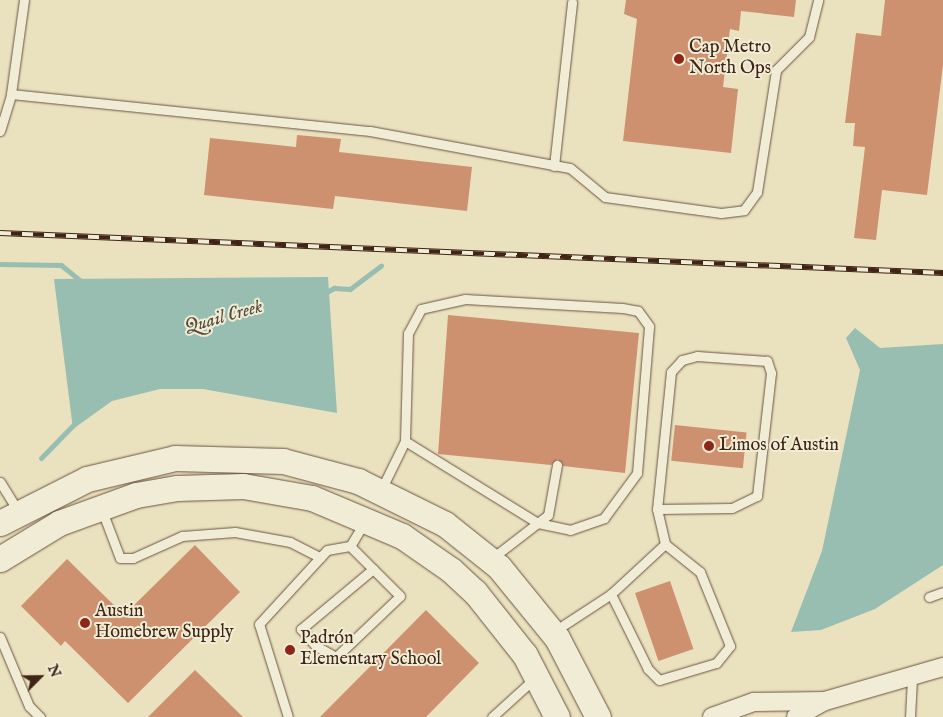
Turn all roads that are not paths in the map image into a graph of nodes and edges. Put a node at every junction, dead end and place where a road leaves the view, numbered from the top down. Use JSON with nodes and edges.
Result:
{"nodes":[{"id":1,"x":24,"y":0,"type":"edge"},
{"id":2,"x":818,"y":0,"type":"edge"},
{"id":3,"x":572,"y":2,"type":"dead end"},
{"id":4,"x":11,"y":94,"type":"junction"},
{"id":5,"x":0,"y":132,"type":"edge"},
{"id":6,"x":554,"y":166,"type":"junction"},
{"id":7,"x":405,"y":441,"type":"junction"},
{"id":8,"x":557,"y":466,"type":"dead end"},
{"id":9,"x":0,"y":482,"type":"edge"},
{"id":10,"x":380,"y":490,"type":"junction"},
{"id":11,"x":100,"y":506,"type":"junction"},
{"id":12,"x":657,"y":509,"type":"junction"},
{"id":13,"x":9,"y":517,"type":"edge"},
{"id":14,"x":367,"y":518,"type":"junction"},
{"id":15,"x":538,"y":522,"type":"junction"},
{"id":16,"x":33,"y":537,"type":"junction"},
{"id":17,"x":665,"y":544,"type":"junction"},
{"id":18,"x":350,"y":546,"type":"junction"},
{"id":19,"x":320,"y":558,"type":"junction"},
{"id":20,"x":0,"y":559,"type":"edge"},
{"id":21,"x":491,"y":559,"type":"junction"},
{"id":22,"x":373,"y":569,"type":"junction"},
{"id":23,"x":943,"y":592,"type":"edge"},
{"id":24,"x":611,"y":594,"type":"junction"},
{"id":25,"x":929,"y":597,"type":"dead end"},
{"id":26,"x":553,"y":632,"type":"junction"},
{"id":27,"x":0,"y":637,"type":"edge"},
{"id":28,"x":943,"y":667,"type":"edge"},
{"id":29,"x":537,"y":676,"type":"junction"},
{"id":30,"x":912,"y":678,"type":"junction"},
{"id":31,"x":825,"y":701,"type":"junction"},
{"id":32,"x":40,"y":717,"type":"edge"},
{"id":33,"x":288,"y":717,"type":"edge"},
{"id":34,"x":492,"y":717,"type":"edge"},
{"id":35,"x":557,"y":717,"type":"edge"},
{"id":36,"x":598,"y":717,"type":"edge"},
{"id":37,"x":712,"y":717,"type":"edge"},
{"id":38,"x":796,"y":717,"type":"edge"},
{"id":39,"x":910,"y":717,"type":"edge"}],
"edges":[{"from":1,"to":4,"type":"lane"},
{"from":2,"to":6,"type":"lane"},
{"from":3,"to":6,"type":"lane"},
{"from":4,"to":5,"type":"lane"},
{"from":4,"to":6,"type":"lane"},
{"from":7,"to":10,"type":"lane"},
{"from":7,"to":15,"type":"lane"},
{"from":7,"to":15,"type":"lane"},
{"from":8,"to":15,"type":"lane"},
{"from":9,"to":13,"type":"lane"},
{"from":10,"to":13,"type":"main road"},
{"from":10,"to":14,"type":"main road"},
{"from":10,"to":21,"type":"main road"},
{"from":11,"to":14,"type":"main road"},
{"from":11,"to":16,"type":"main road"},
{"from":11,"to":19,"type":"lane"},
{"from":12,"to":12,"type":"lane"},
{"from":12,"to":17,"type":"lane"},
{"from":13,"to":16,"type":"main road"},
{"from":14,"to":18,"type":"lane"},
{"from":14,"to":29,"type":"main road"},
{"from":15,"to":21,"type":"lane"},
{"from":16,"to":20,"type":"main road"},
{"from":17,"to":24,"type":"lane"},
{"from":17,"to":24,"type":"lane"},
{"from":18,"to":19,"type":"lane"},
{"from":18,"to":22,"type":"lane"},
{"from":19,"to":33,"type":"lane"},
{"from":21,"to":26,"type":"main road"},
{"from":22,"to":22,"type":"lane"},
{"from":23,"to":25,"type":"lane"},
{"from":24,"to":26,"type":"lane"},
{"from":26,"to":36,"type":"main road"},
{"from":27,"to":32,"type":"lane"},
{"from":28,"to":30,"type":"street"},
{"from":29,"to":34,"type":"lane"},
{"from":29,"to":35,"type":"main road"},
{"from":30,"to":31,"type":"street"},
{"from":30,"to":39,"type":"lane"},
{"from":31,"to":37,"type":"street"},
{"from":31,"to":38,"type":"street"}]}
